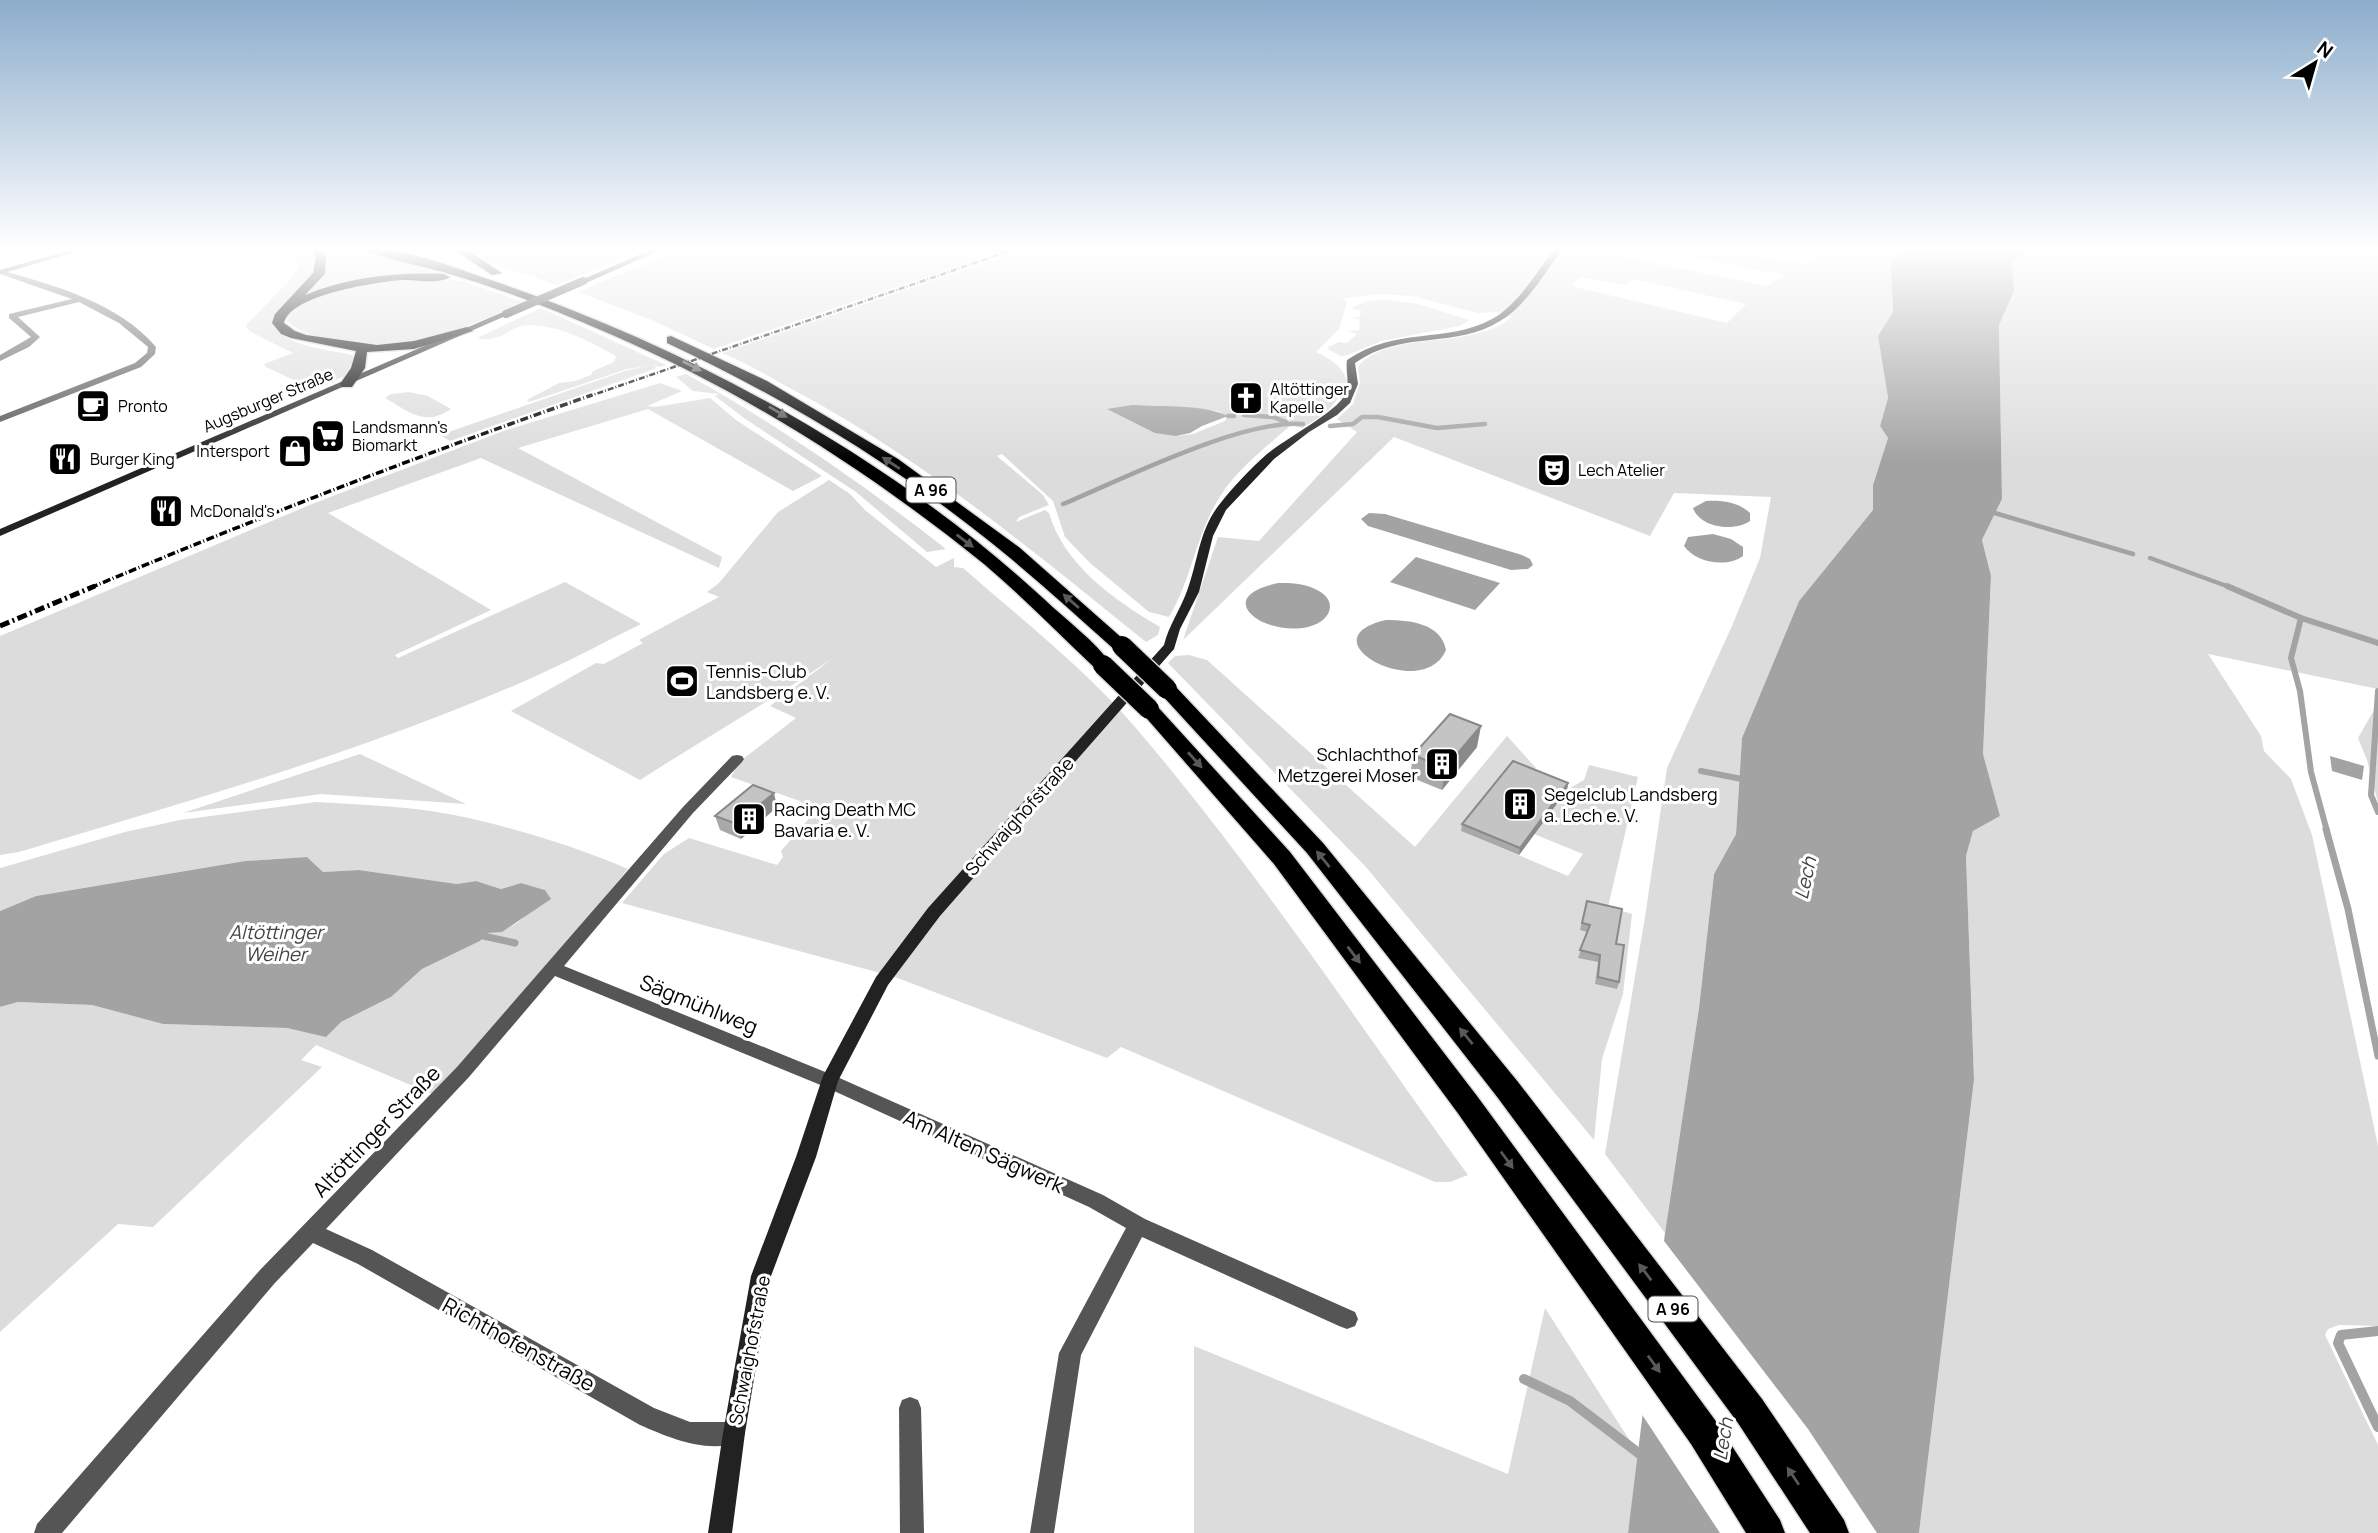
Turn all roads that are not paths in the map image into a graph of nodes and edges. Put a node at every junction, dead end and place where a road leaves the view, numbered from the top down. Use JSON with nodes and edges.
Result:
{"nodes":[{"id":1,"x":15,"y":319,"type":"edge"},
{"id":2,"x":113,"y":319,"type":"edge"},
{"id":3,"x":279,"y":319,"type":"edge"},
{"id":4,"x":496,"y":319,"type":"edge"},
{"id":5,"x":583,"y":319,"type":"edge"},
{"id":6,"x":1497,"y":319,"type":"edge"},
{"id":7,"x":467,"y":331,"type":"junction"},
{"id":8,"x":654,"y":332,"type":"dead end"},
{"id":9,"x":348,"y":347,"type":"junction"},
{"id":10,"x":377,"y":349,"type":"junction"},
{"id":11,"x":361,"y":353,"type":"junction"},
{"id":12,"x":0,"y":358,"type":"edge"},
{"id":13,"x":401,"y":360,"type":"junction"},
{"id":14,"x":347,"y":384,"type":"junction"},
{"id":15,"x":0,"y":419,"type":"edge"},
{"id":16,"x":0,"y":533,"type":"edge"},
{"id":17,"x":737,"y":759,"type":"dead end"},
{"id":18,"x":552,"y":968,"type":"junction"},
{"id":19,"x":829,"y":1082,"type":"junction"},
{"id":20,"x":1138,"y":1224,"type":"junction"},
{"id":21,"x":311,"y":1232,"type":"junction"},
{"id":22,"x":1347,"y":1319,"type":"dead end"},
{"id":23,"x":910,"y":1408,"type":"dead end"},
{"id":24,"x":734,"y":1433,"type":"junction"},
{"id":25,"x":46,"y":1533,"type":"edge"},
{"id":26,"x":720,"y":1533,"type":"edge"},
{"id":27,"x":912,"y":1533,"type":"edge"},
{"id":28,"x":1042,"y":1533,"type":"edge"},
{"id":29,"x":1767,"y":1533,"type":"edge"},
{"id":30,"x":1831,"y":1533,"type":"edge"}],
"edges":[{"from":1,"to":12,"type":"street"},
{"from":2,"to":15,"type":"street"},
{"from":3,"to":9,"type":"highway"},
{"from":4,"to":7,"type":"street","name":"Augsburger Straße","bridge":true},
{"from":5,"to":29,"type":"highway","number":"A 96","one_way":true,"bridge":true},
{"from":6,"to":19,"type":"street","name":"Schwaighofstraße"},
{"from":7,"to":10,"type":"highway"},
{"from":7,"to":13,"type":"street","name":"Augsburger Straße"},
{"from":30,"to":8,"type":"highway","number":"A 96","one_way":true,"bridge":true},
{"from":9,"to":10,"type":"highway"},
{"from":9,"to":11,"type":"highway"},
{"from":10,"to":13,"type":"highway"},
{"from":11,"to":13,"type":"highway"},
{"from":11,"to":14,"type":"highway"},
{"from":13,"to":14,"type":"street","name":"Augsburger Straße"},
{"from":14,"to":16,"type":"street","name":"Augsburger Straße"},
{"from":17,"to":18,"type":"street","name":"Altöttinger Straße"},
{"from":18,"to":19,"type":"street","name":"Sägmühlweg"},
{"from":18,"to":21,"type":"street","name":"Altöttinger Straße"},
{"from":19,"to":20,"type":"street","name":"Am Alten Sägwerk"},
{"from":19,"to":24,"type":"street","name":"Schwaighofstraße"},
{"from":20,"to":22,"type":"street","name":"Am Alten Sägwerk"},
{"from":20,"to":28,"type":"street"},
{"from":21,"to":24,"type":"street","name":"Richthofenstraße"},
{"from":21,"to":25,"type":"street","name":"Altöttinger Straße"},
{"from":23,"to":27,"type":"street"},
{"from":24,"to":26,"type":"street","name":"Schwaighofstraße"}]}
